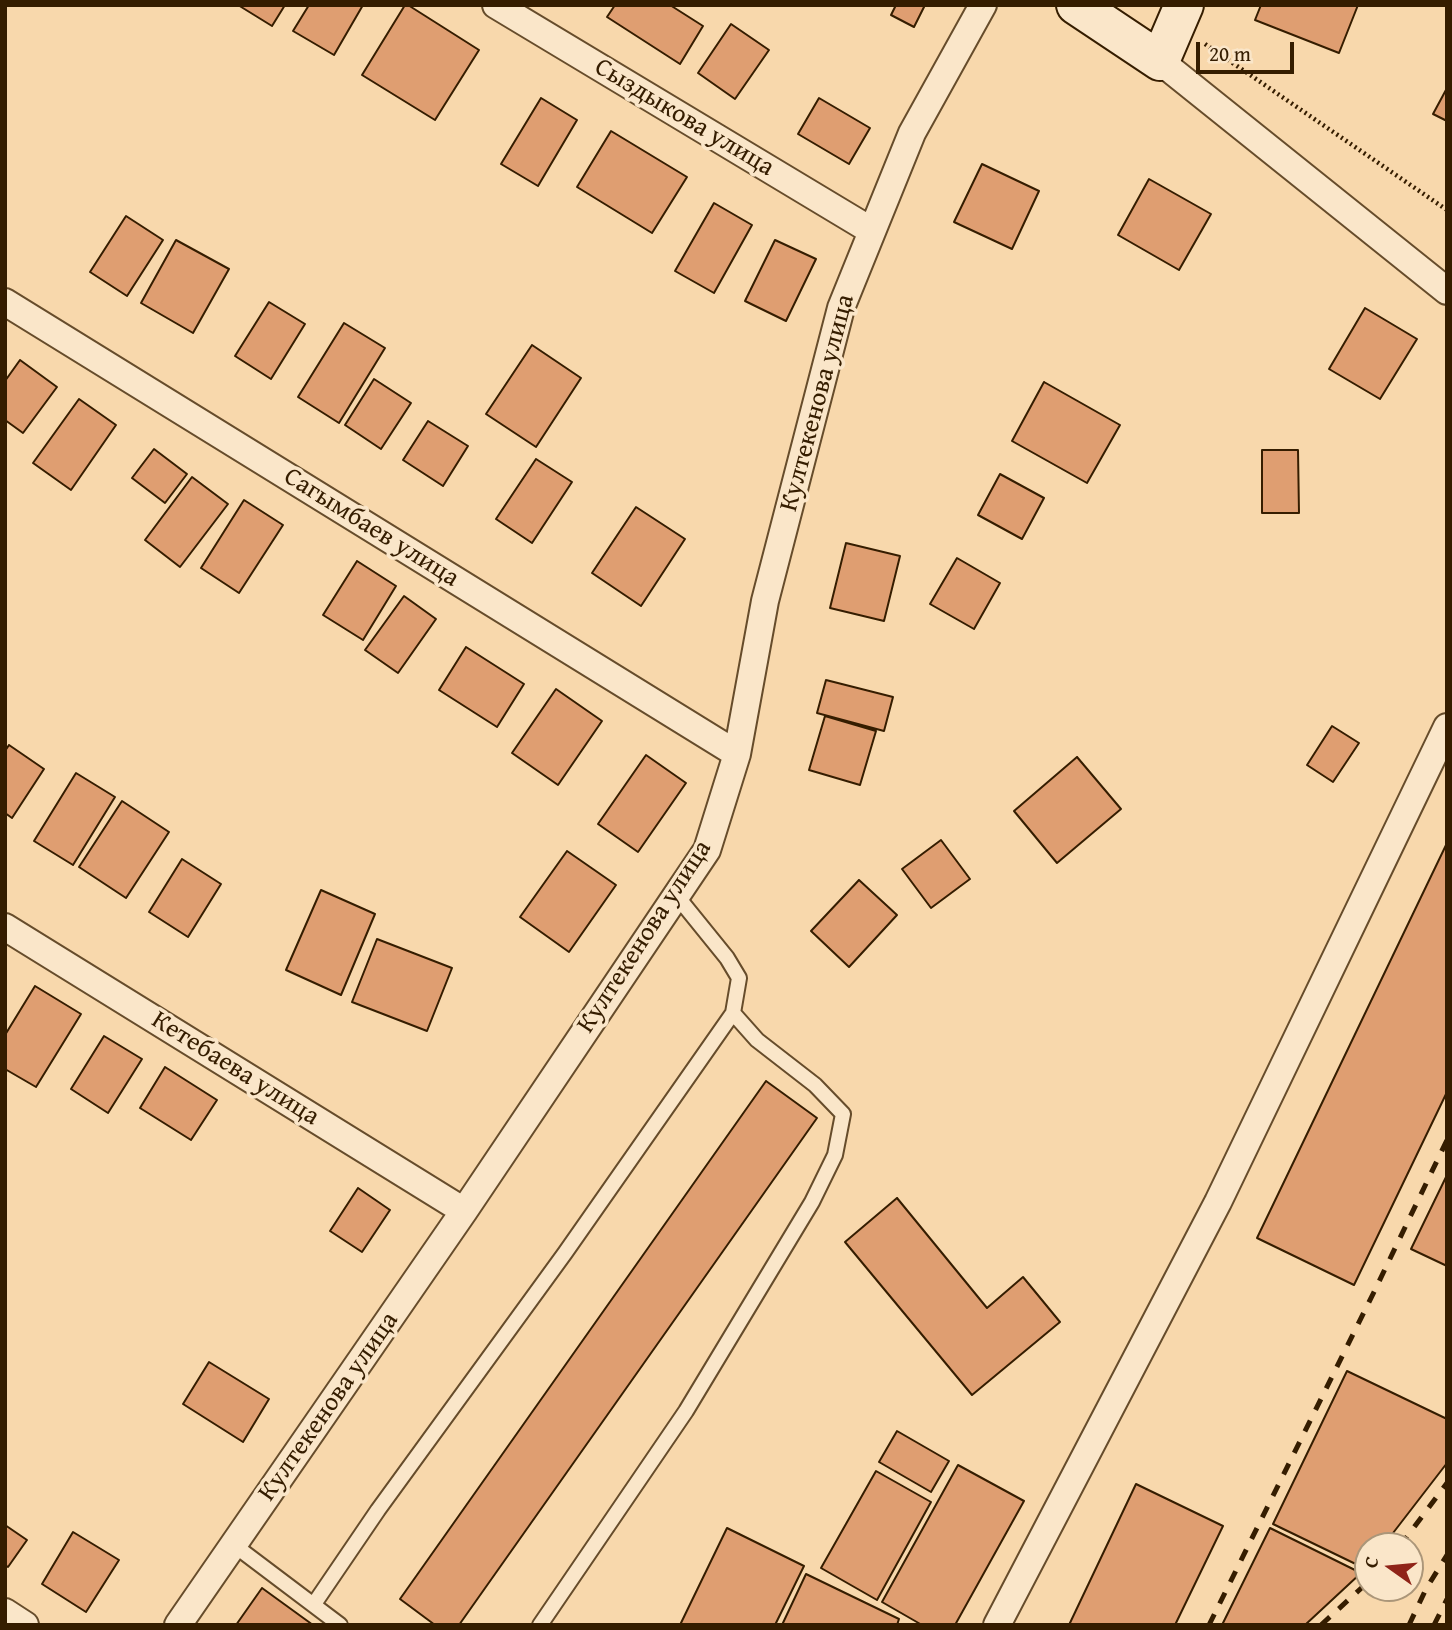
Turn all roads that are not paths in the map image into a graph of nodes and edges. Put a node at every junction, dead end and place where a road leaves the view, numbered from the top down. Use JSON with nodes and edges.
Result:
{"nodes":[{"id":1,"x":496,"y":5,"type":"edge"},
{"id":2,"x":983,"y":5,"type":"edge"},
{"id":3,"x":1076,"y":5,"type":"edge"},
{"id":4,"x":1180,"y":14,"type":"edge"},
{"id":5,"x":1160,"y":61,"type":"junction"},
{"id":6,"x":872,"y":231,"type":"junction"},
{"id":7,"x":1447,"y":291,"type":"edge"},
{"id":8,"x":5,"y":302,"type":"edge"},
{"id":9,"x":1447,"y":727,"type":"edge"},
{"id":10,"x":737,"y":754,"type":"junction"},
{"id":11,"x":676,"y":895,"type":"junction"},
{"id":12,"x":5,"y":927,"type":"edge"},
{"id":13,"x":733,"y":1013,"type":"junction"},
{"id":14,"x":464,"y":1211,"type":"junction"},
{"id":15,"x":234,"y":1545,"type":"junction"},
{"id":16,"x":314,"y":1604,"type":"junction"},
{"id":17,"x":5,"y":1612,"type":"edge"},
{"id":18,"x":25,"y":1625,"type":"edge"},
{"id":19,"x":178,"y":1625,"type":"edge"},
{"id":20,"x":340,"y":1625,"type":"edge"},
{"id":21,"x":540,"y":1625,"type":"edge"},
{"id":22,"x":997,"y":1625,"type":"edge"}],
"edges":[{"from":1,"to":6,"type":"street","name":"Сыздыкова улица"},
{"from":2,"to":6,"type":"street","name":"Култекенова улица"},
{"from":3,"to":5,"type":"street"},
{"from":4,"to":5,"type":"street"},
{"from":5,"to":7,"type":"street"},
{"from":6,"to":10,"type":"street","name":"Култекенова улица"},
{"from":8,"to":10,"type":"street","name":"Сагымбаев улица"},
{"from":9,"to":22,"type":"street"},
{"from":10,"to":11,"type":"street","name":"Култекенова улица"},
{"from":11,"to":13,"type":"lane"},
{"from":11,"to":14,"type":"street","name":"Култекенова улица"},
{"from":12,"to":14,"type":"street","name":"Кетебаева улица"},
{"from":13,"to":16,"type":"lane"},
{"from":13,"to":21,"type":"lane"},
{"from":14,"to":15,"type":"street","name":"Култекенова улица"},
{"from":15,"to":16,"type":"lane"},
{"from":15,"to":19,"type":"street","name":"Култекенова улица"},
{"from":16,"to":20,"type":"lane"},
{"from":17,"to":18,"type":"street"}]}
